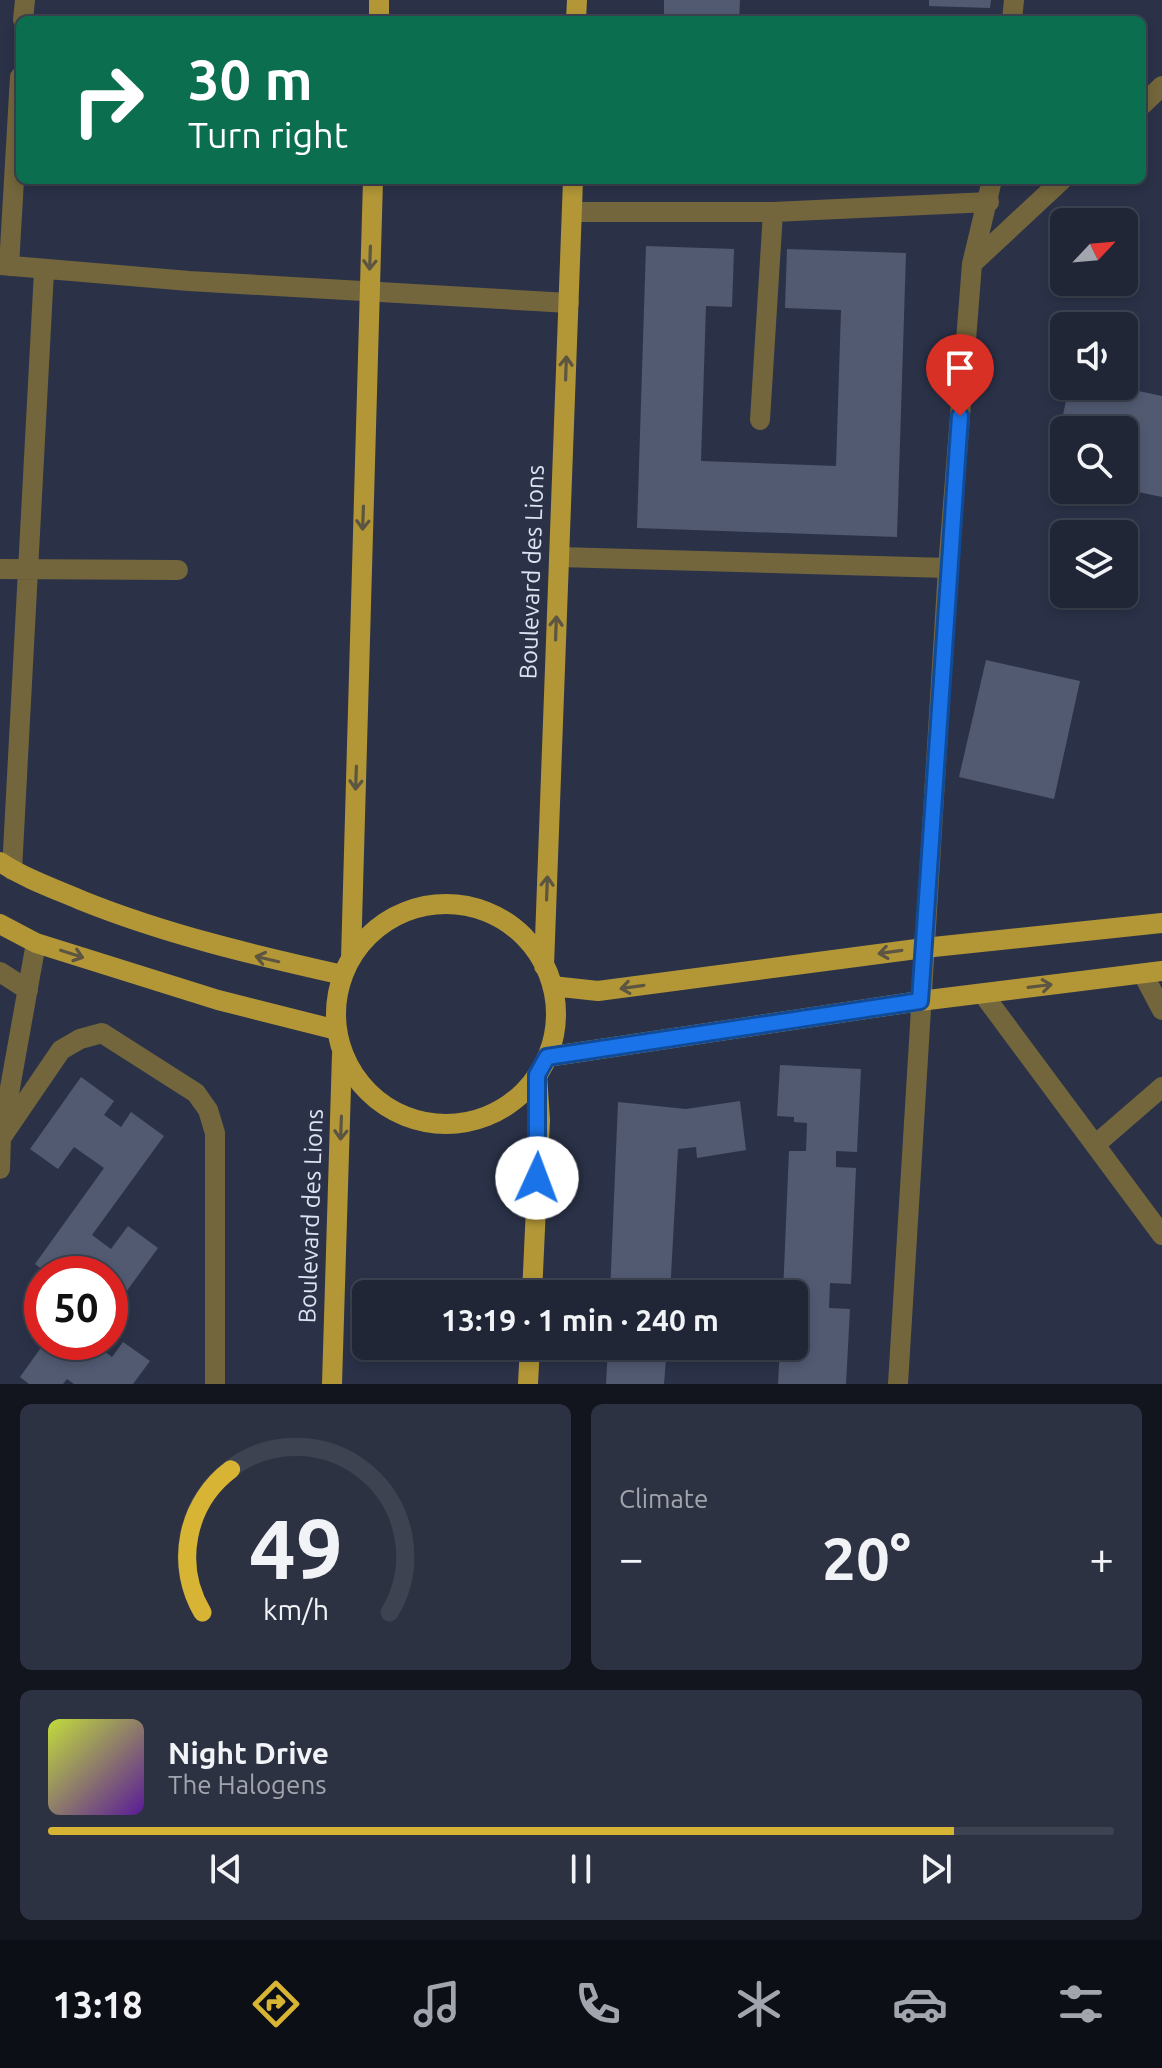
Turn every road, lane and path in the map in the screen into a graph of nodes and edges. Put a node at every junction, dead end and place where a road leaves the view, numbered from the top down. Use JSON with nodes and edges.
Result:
{"nodes":[{"id":1,"x":1162,"y":86,"type":"edge"},
{"id":2,"x":1146,"y":101,"type":"edge"},
{"id":3,"x":16,"y":124,"type":"edge"},
{"id":4,"x":373,"y":184,"type":"edge"},
{"id":5,"x":573,"y":184,"type":"edge"},
{"id":6,"x":991,"y":184,"type":"edge"},
{"id":7,"x":1058,"y":184,"type":"edge"},
{"id":8,"x":989,"y":202,"type":"junction"},
{"id":9,"x":573,"y":212,"type":"junction"},
{"id":10,"x":773,"y":212,"type":"junction"},
{"id":11,"x":972,"y":264,"type":"junction"},
{"id":12,"x":4,"y":265,"type":"edge"},
{"id":13,"x":44,"y":271,"type":"junction"},
{"id":14,"x":369,"y":293,"type":"junction"},
{"id":15,"x":569,"y":303,"type":"junction"},
{"id":16,"x":760,"y":420,"type":"dead end"},
{"id":17,"x":559,"y":557,"type":"junction"},
{"id":18,"x":948,"y":568,"type":"junction"},
{"id":19,"x":0,"y":569,"type":"edge"},
{"id":20,"x":28,"y":569,"type":"junction"},
{"id":21,"x":178,"y":570,"type":"dead end"},
{"id":22,"x":6,"y":866,"type":"edge"},
{"id":23,"x":1162,"y":923,"type":"edge"},
{"id":24,"x":0,"y":924,"type":"edge"},
{"id":25,"x":36,"y":943,"type":"junction"},
{"id":26,"x":924,"y":948,"type":"junction"},
{"id":27,"x":347,"y":966,"type":"junction"},
{"id":28,"x":544,"y":966,"type":"junction"},
{"id":29,"x":0,"y":972,"type":"edge"},
{"id":30,"x":1152,"y":972,"type":"edge"},
{"id":31,"x":552,"y":986,"type":"junction"},
{"id":32,"x":28,"y":990,"type":"junction"},
{"id":33,"x":983,"y":994,"type":"junction"},
{"id":34,"x":920,"y":1001,"type":"junction"},
{"id":35,"x":1162,"y":1010,"type":"edge"},
{"id":36,"x":340,"y":1040,"type":"junction"},
{"id":37,"x":542,"y":1066,"type":"junction"},
{"id":38,"x":1162,"y":1087,"type":"edge"},
{"id":39,"x":1,"y":1138,"type":"edge"},
{"id":40,"x":1095,"y":1145,"type":"junction"},
{"id":41,"x":0,"y":1169,"type":"edge"},
{"id":42,"x":1162,"y":1235,"type":"edge"},
{"id":43,"x":533,"y":1280,"type":"edge"},
{"id":44,"x":529,"y":1360,"type":"edge"},
{"id":45,"x":215,"y":1384,"type":"edge"},
{"id":46,"x":332,"y":1384,"type":"edge"},
{"id":47,"x":528,"y":1384,"type":"edge"},
{"id":48,"x":898,"y":1384,"type":"edge"}],
"edges":[{"from":1,"to":2,"type":"street"},
{"from":3,"to":12,"type":"street"},
{"from":4,"to":14,"type":"main road","one_way":true},
{"from":5,"to":9,"type":"main road","name":"Boulevard des Lions"},
{"from":6,"to":8,"type":"street"},
{"from":7,"to":11,"type":"street"},
{"from":8,"to":10,"type":"street"},
{"from":8,"to":11,"type":"street"},
{"from":9,"to":10,"type":"street"},
{"from":9,"to":15,"type":"main road","name":"Boulevard des Lions"},
{"from":10,"to":16,"type":"street"},
{"from":11,"to":18,"type":"street"},
{"from":12,"to":13,"type":"street"},
{"from":13,"to":14,"type":"street"},
{"from":13,"to":20,"type":"street"},
{"from":14,"to":15,"type":"street"},
{"from":14,"to":27,"type":"main road","one_way":true},
{"from":17,"to":15,"type":"main road","name":"Boulevard des Lions","one_way":true},
{"from":17,"to":18,"type":"street"},
{"from":28,"to":17,"type":"main road","name":"Boulevard des Lions","one_way":true},
{"from":18,"to":26,"type":"street"},
{"from":19,"to":20,"type":"street"},
{"from":20,"to":21,"type":"street"},
{"from":20,"to":22,"type":"street"},
{"from":27,"to":22,"type":"main road","one_way":true},
{"from":23,"to":26,"type":"main road"},
{"from":24,"to":25,"type":"main road"},
{"from":25,"to":32,"type":"street"},
{"from":25,"to":36,"type":"main road","one_way":true},
{"from":26,"to":31,"type":"main road","one_way":true},
{"from":26,"to":34,"type":"street"},
{"from":27,"to":28,"type":"main road"},
{"from":27,"to":36,"type":"main road"},
{"from":28,"to":31,"type":"main road"},
{"from":29,"to":32,"type":"street"},
{"from":33,"to":30,"type":"main road","one_way":true},
{"from":30,"to":35,"type":"street"},
{"from":31,"to":37,"type":"main road"},
{"from":32,"to":39,"type":"street"},
{"from":33,"to":34,"type":"main road"},
{"from":33,"to":40,"type":"street"},
{"from":34,"to":37,"type":"main road"},
{"from":34,"to":48,"type":"street"},
{"from":36,"to":37,"type":"main road"},
{"from":36,"to":46,"type":"main road","name":"Boulevard des Lions","one_way":true},
{"from":37,"to":43,"type":"main road"},
{"from":38,"to":40,"type":"street"},
{"from":39,"to":41,"type":"street"},
{"from":39,"to":45,"type":"street"},
{"from":40,"to":42,"type":"street"},
{"from":44,"to":47,"type":"main road"}]}
